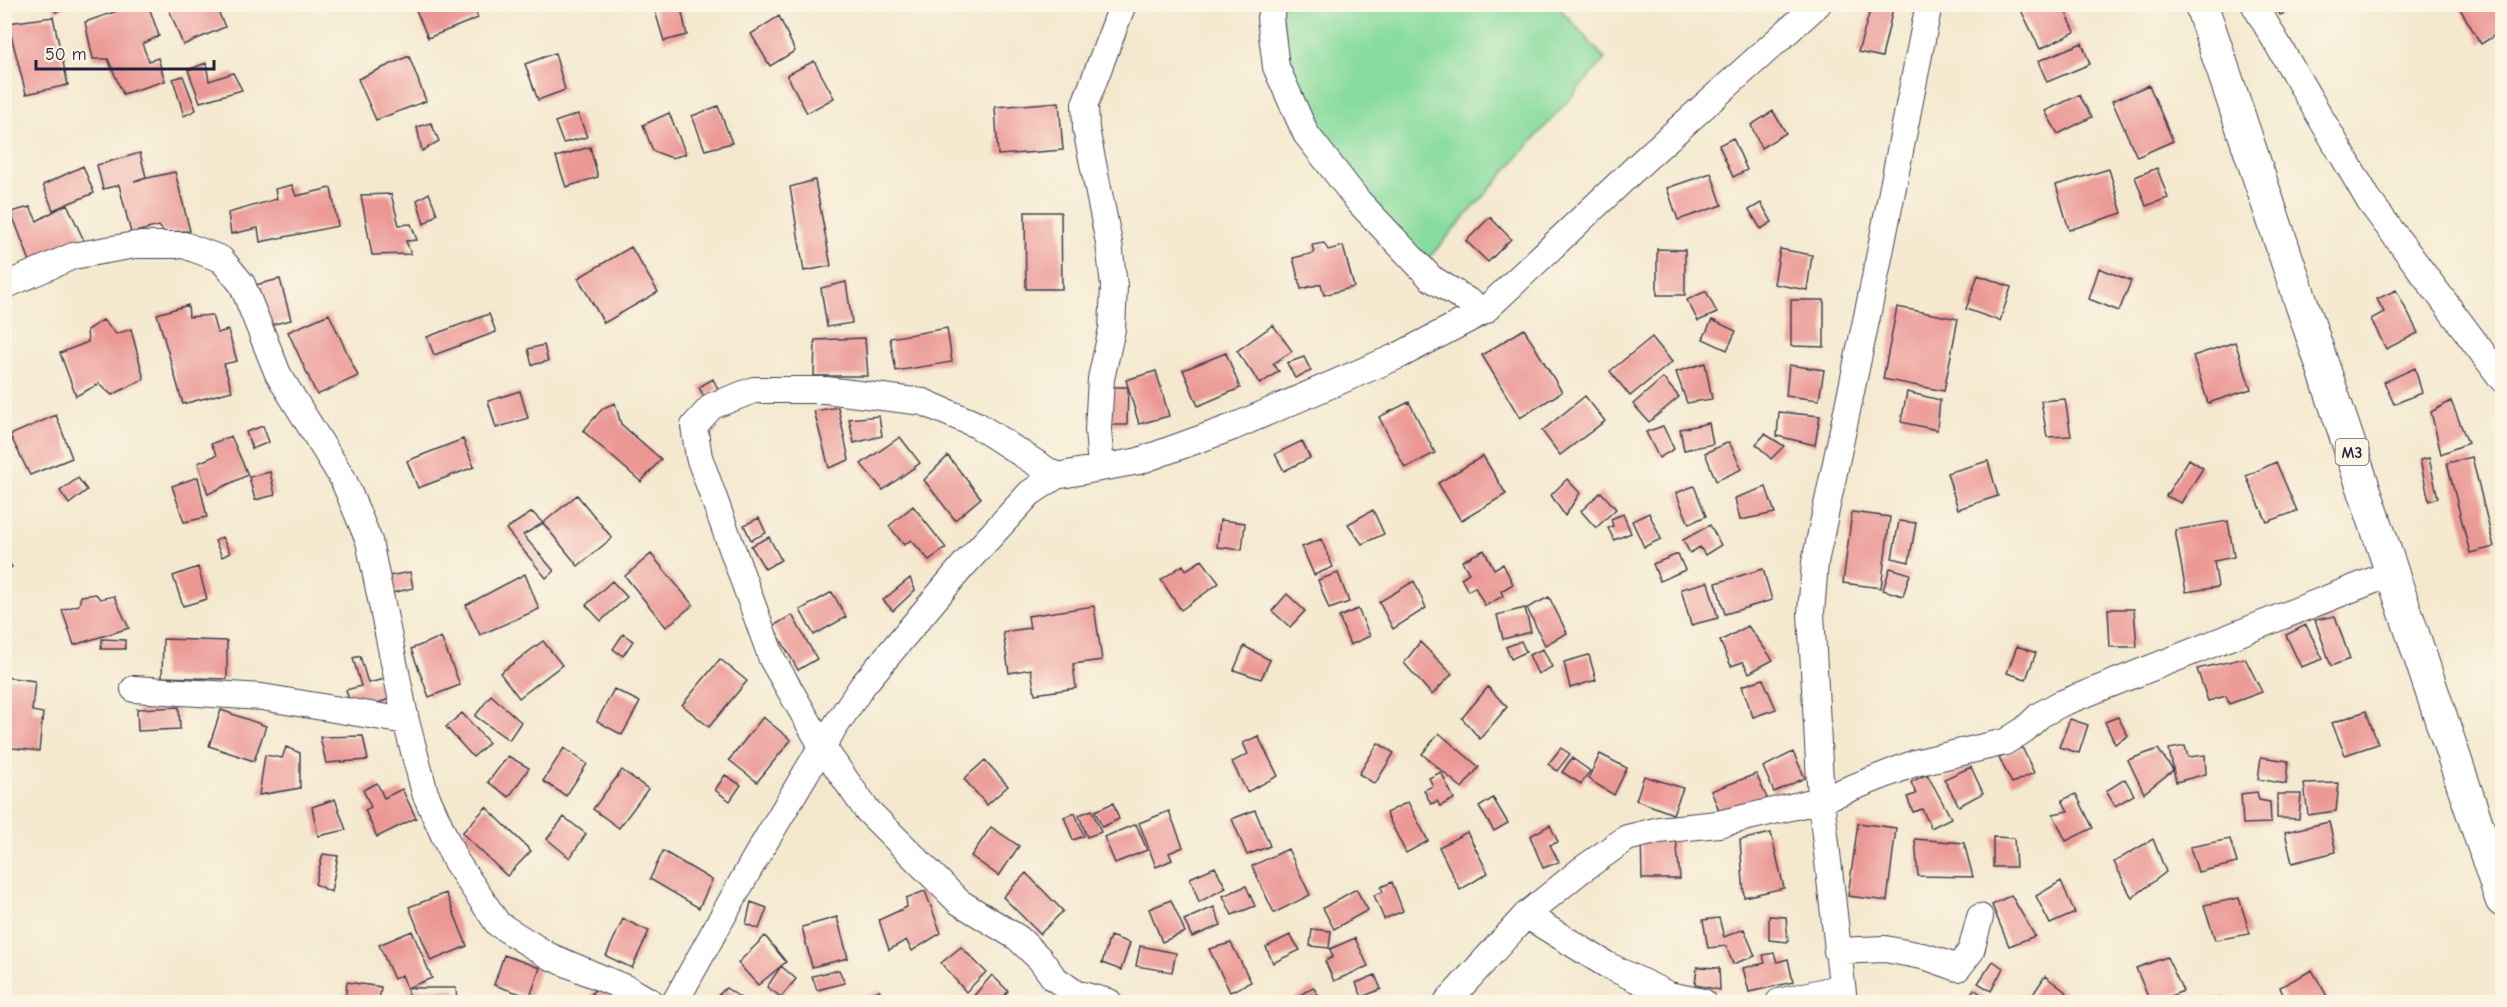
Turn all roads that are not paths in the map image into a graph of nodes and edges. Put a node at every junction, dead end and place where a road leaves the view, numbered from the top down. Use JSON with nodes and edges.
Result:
{"nodes":[{"id":1,"x":1123,"y":4,"type":"edge"},
{"id":2,"x":1275,"y":4,"type":"edge"},
{"id":3,"x":1818,"y":4,"type":"edge"},
{"id":4,"x":1929,"y":4,"type":"edge"},
{"id":5,"x":2201,"y":4,"type":"edge"},
{"id":6,"x":2254,"y":4,"type":"edge"},
{"id":7,"x":4,"y":286,"type":"edge"},
{"id":8,"x":1484,"y":311,"type":"junction"},
{"id":9,"x":2502,"y":379,"type":"edge"},
{"id":10,"x":1101,"y":468,"type":"junction"},
{"id":11,"x":1056,"y":476,"type":"junction"},
{"id":12,"x":2392,"y":573,"type":"junction"},
{"id":13,"x":134,"y":689,"type":"dead end"},
{"id":14,"x":406,"y":721,"type":"junction"},
{"id":15,"x":822,"y":746,"type":"junction"},
{"id":16,"x":1821,"y":800,"type":"junction"},
{"id":17,"x":2502,"y":900,"type":"edge"},
{"id":18,"x":1526,"y":915,"type":"junction"},
{"id":19,"x":1980,"y":917,"type":"dead end"},
{"id":20,"x":1838,"y":951,"type":"junction"},
{"id":21,"x":1843,"y":995,"type":"edge"},
{"id":22,"x":651,"y":1002,"type":"edge"},
{"id":23,"x":675,"y":1002,"type":"edge"},
{"id":24,"x":1109,"y":1002,"type":"edge"},
{"id":25,"x":1448,"y":1002,"type":"edge"},
{"id":26,"x":1703,"y":1002,"type":"edge"},
{"id":27,"x":1779,"y":1002,"type":"edge"}],
"edges":[{"from":1,"to":10,"type":"street"},
{"from":2,"to":8,"type":"street"},
{"from":3,"to":8,"type":"street"},
{"from":4,"to":16,"type":"street"},
{"from":5,"to":12,"type":"highway","number":"M3"},
{"from":6,"to":9,"type":"street"},
{"from":7,"to":14,"type":"street"},
{"from":8,"to":10,"type":"street"},
{"from":10,"to":11,"type":"street"},
{"from":11,"to":15,"type":"street"},
{"from":11,"to":15,"type":"street"},
{"from":12,"to":16,"type":"street"},
{"from":12,"to":17,"type":"highway","number":"M3"},
{"from":13,"to":14,"type":"street"},
{"from":14,"to":22,"type":"street"},
{"from":15,"to":23,"type":"street"},
{"from":15,"to":24,"type":"street"},
{"from":16,"to":18,"type":"street"},
{"from":16,"to":20,"type":"street"},
{"from":18,"to":25,"type":"street"},
{"from":18,"to":26,"type":"street"},
{"from":19,"to":20,"type":"street"},
{"from":20,"to":21,"type":"street"},
{"from":21,"to":27,"type":"street"}]}
